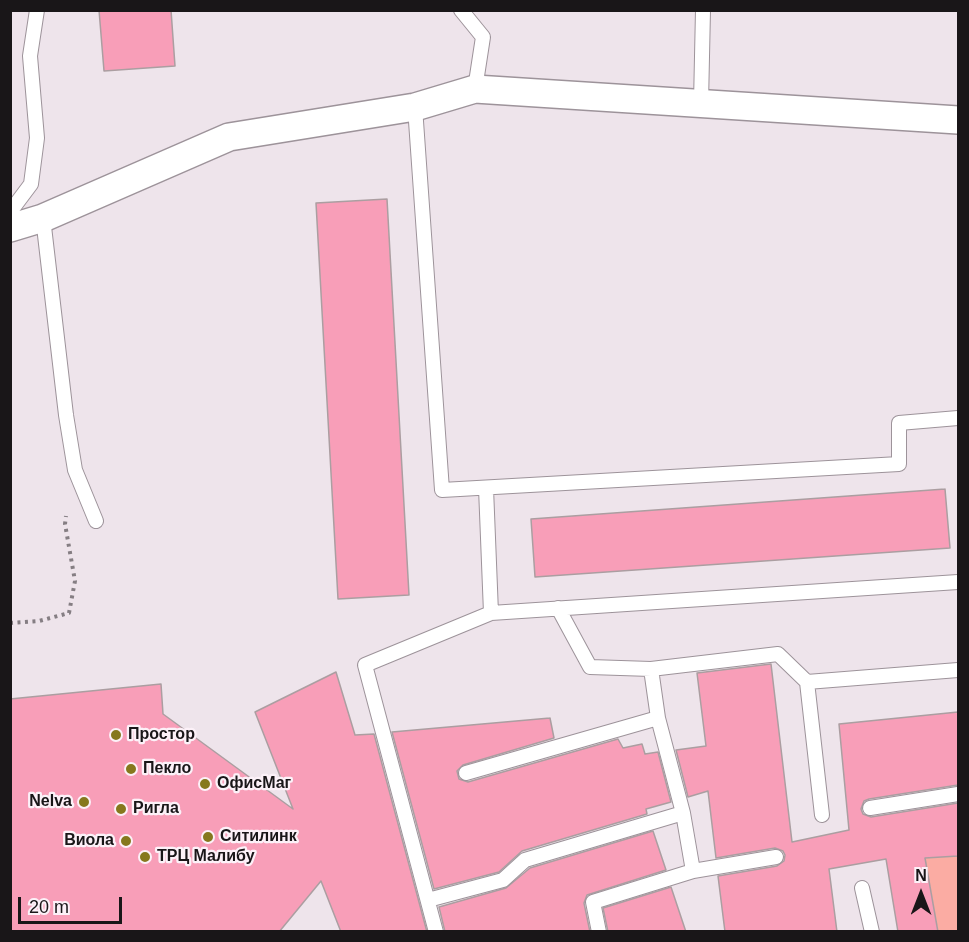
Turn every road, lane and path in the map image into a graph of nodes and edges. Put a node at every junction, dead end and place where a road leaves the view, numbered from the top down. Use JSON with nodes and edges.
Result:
{"nodes":[{"id":1,"x":37,"y":10,"type":"edge"},
{"id":2,"x":461,"y":10,"type":"edge"},
{"id":3,"x":703,"y":10,"type":"edge"},
{"id":4,"x":476,"y":89,"type":"junction"},
{"id":5,"x":701,"y":104,"type":"junction"},
{"id":6,"x":415,"y":107,"type":"junction"},
{"id":7,"x":958,"y":120,"type":"edge"},
{"id":8,"x":10,"y":212,"type":"edge"},
{"id":9,"x":43,"y":218,"type":"junction"},
{"id":10,"x":10,"y":228,"type":"edge"},
{"id":11,"x":958,"y":418,"type":"edge"},
{"id":12,"x":75,"y":470,"type":"junction"},
{"id":13,"x":486,"y":488,"type":"junction"},
{"id":14,"x":96,"y":521,"type":"dead end"},
{"id":15,"x":958,"y":582,"type":"edge"},
{"id":16,"x":558,"y":608,"type":"junction"},
{"id":17,"x":491,"y":613,"type":"junction"},
{"id":18,"x":10,"y":623,"type":"edge"},
{"id":19,"x":651,"y":669,"type":"junction"},
{"id":20,"x":958,"y":670,"type":"edge"},
{"id":21,"x":807,"y":682,"type":"junction"},
{"id":22,"x":657,"y":718,"type":"junction"},
{"id":23,"x":466,"y":773,"type":"dead end"},
{"id":24,"x":958,"y":795,"type":"edge"},
{"id":25,"x":870,"y":808,"type":"dead end"},
{"id":26,"x":683,"y":813,"type":"junction"},
{"id":27,"x":822,"y":815,"type":"dead end"},
{"id":28,"x":776,"y":857,"type":"dead end"},
{"id":29,"x":693,"y":871,"type":"junction"},
{"id":30,"x":862,"y":888,"type":"dead end"},
{"id":31,"x":428,"y":900,"type":"junction"},
{"id":32,"x":436,"y":932,"type":"edge"},
{"id":33,"x":599,"y":932,"type":"edge"},
{"id":34,"x":872,"y":932,"type":"edge"}],
"edges":[{"from":1,"to":8,"type":"lane"},
{"from":2,"to":4,"type":"lane"},
{"from":3,"to":5,"type":"lane"},
{"from":4,"to":5,"type":"street"},
{"from":4,"to":6,"type":"street"},
{"from":5,"to":7,"type":"street"},
{"from":6,"to":9,"type":"street"},
{"from":6,"to":13,"type":"lane"},
{"from":9,"to":10,"type":"street"},
{"from":9,"to":12,"type":"lane"},
{"from":11,"to":13,"type":"lane"},
{"from":12,"to":14,"type":"lane"},
{"from":12,"to":18,"type":"path"},
{"from":13,"to":17,"type":"lane"},
{"from":15,"to":16,"type":"lane"},
{"from":16,"to":17,"type":"lane"},
{"from":16,"to":19,"type":"lane"},
{"from":17,"to":31,"type":"lane"},
{"from":19,"to":21,"type":"lane"},
{"from":19,"to":22,"type":"lane"},
{"from":20,"to":21,"type":"lane"},
{"from":21,"to":27,"type":"lane"},
{"from":22,"to":23,"type":"lane"},
{"from":22,"to":26,"type":"lane"},
{"from":24,"to":25,"type":"lane"},
{"from":26,"to":29,"type":"lane"},
{"from":26,"to":31,"type":"lane"},
{"from":28,"to":29,"type":"lane"},
{"from":29,"to":33,"type":"lane"},
{"from":30,"to":34,"type":"lane"},
{"from":31,"to":32,"type":"lane"}]}
